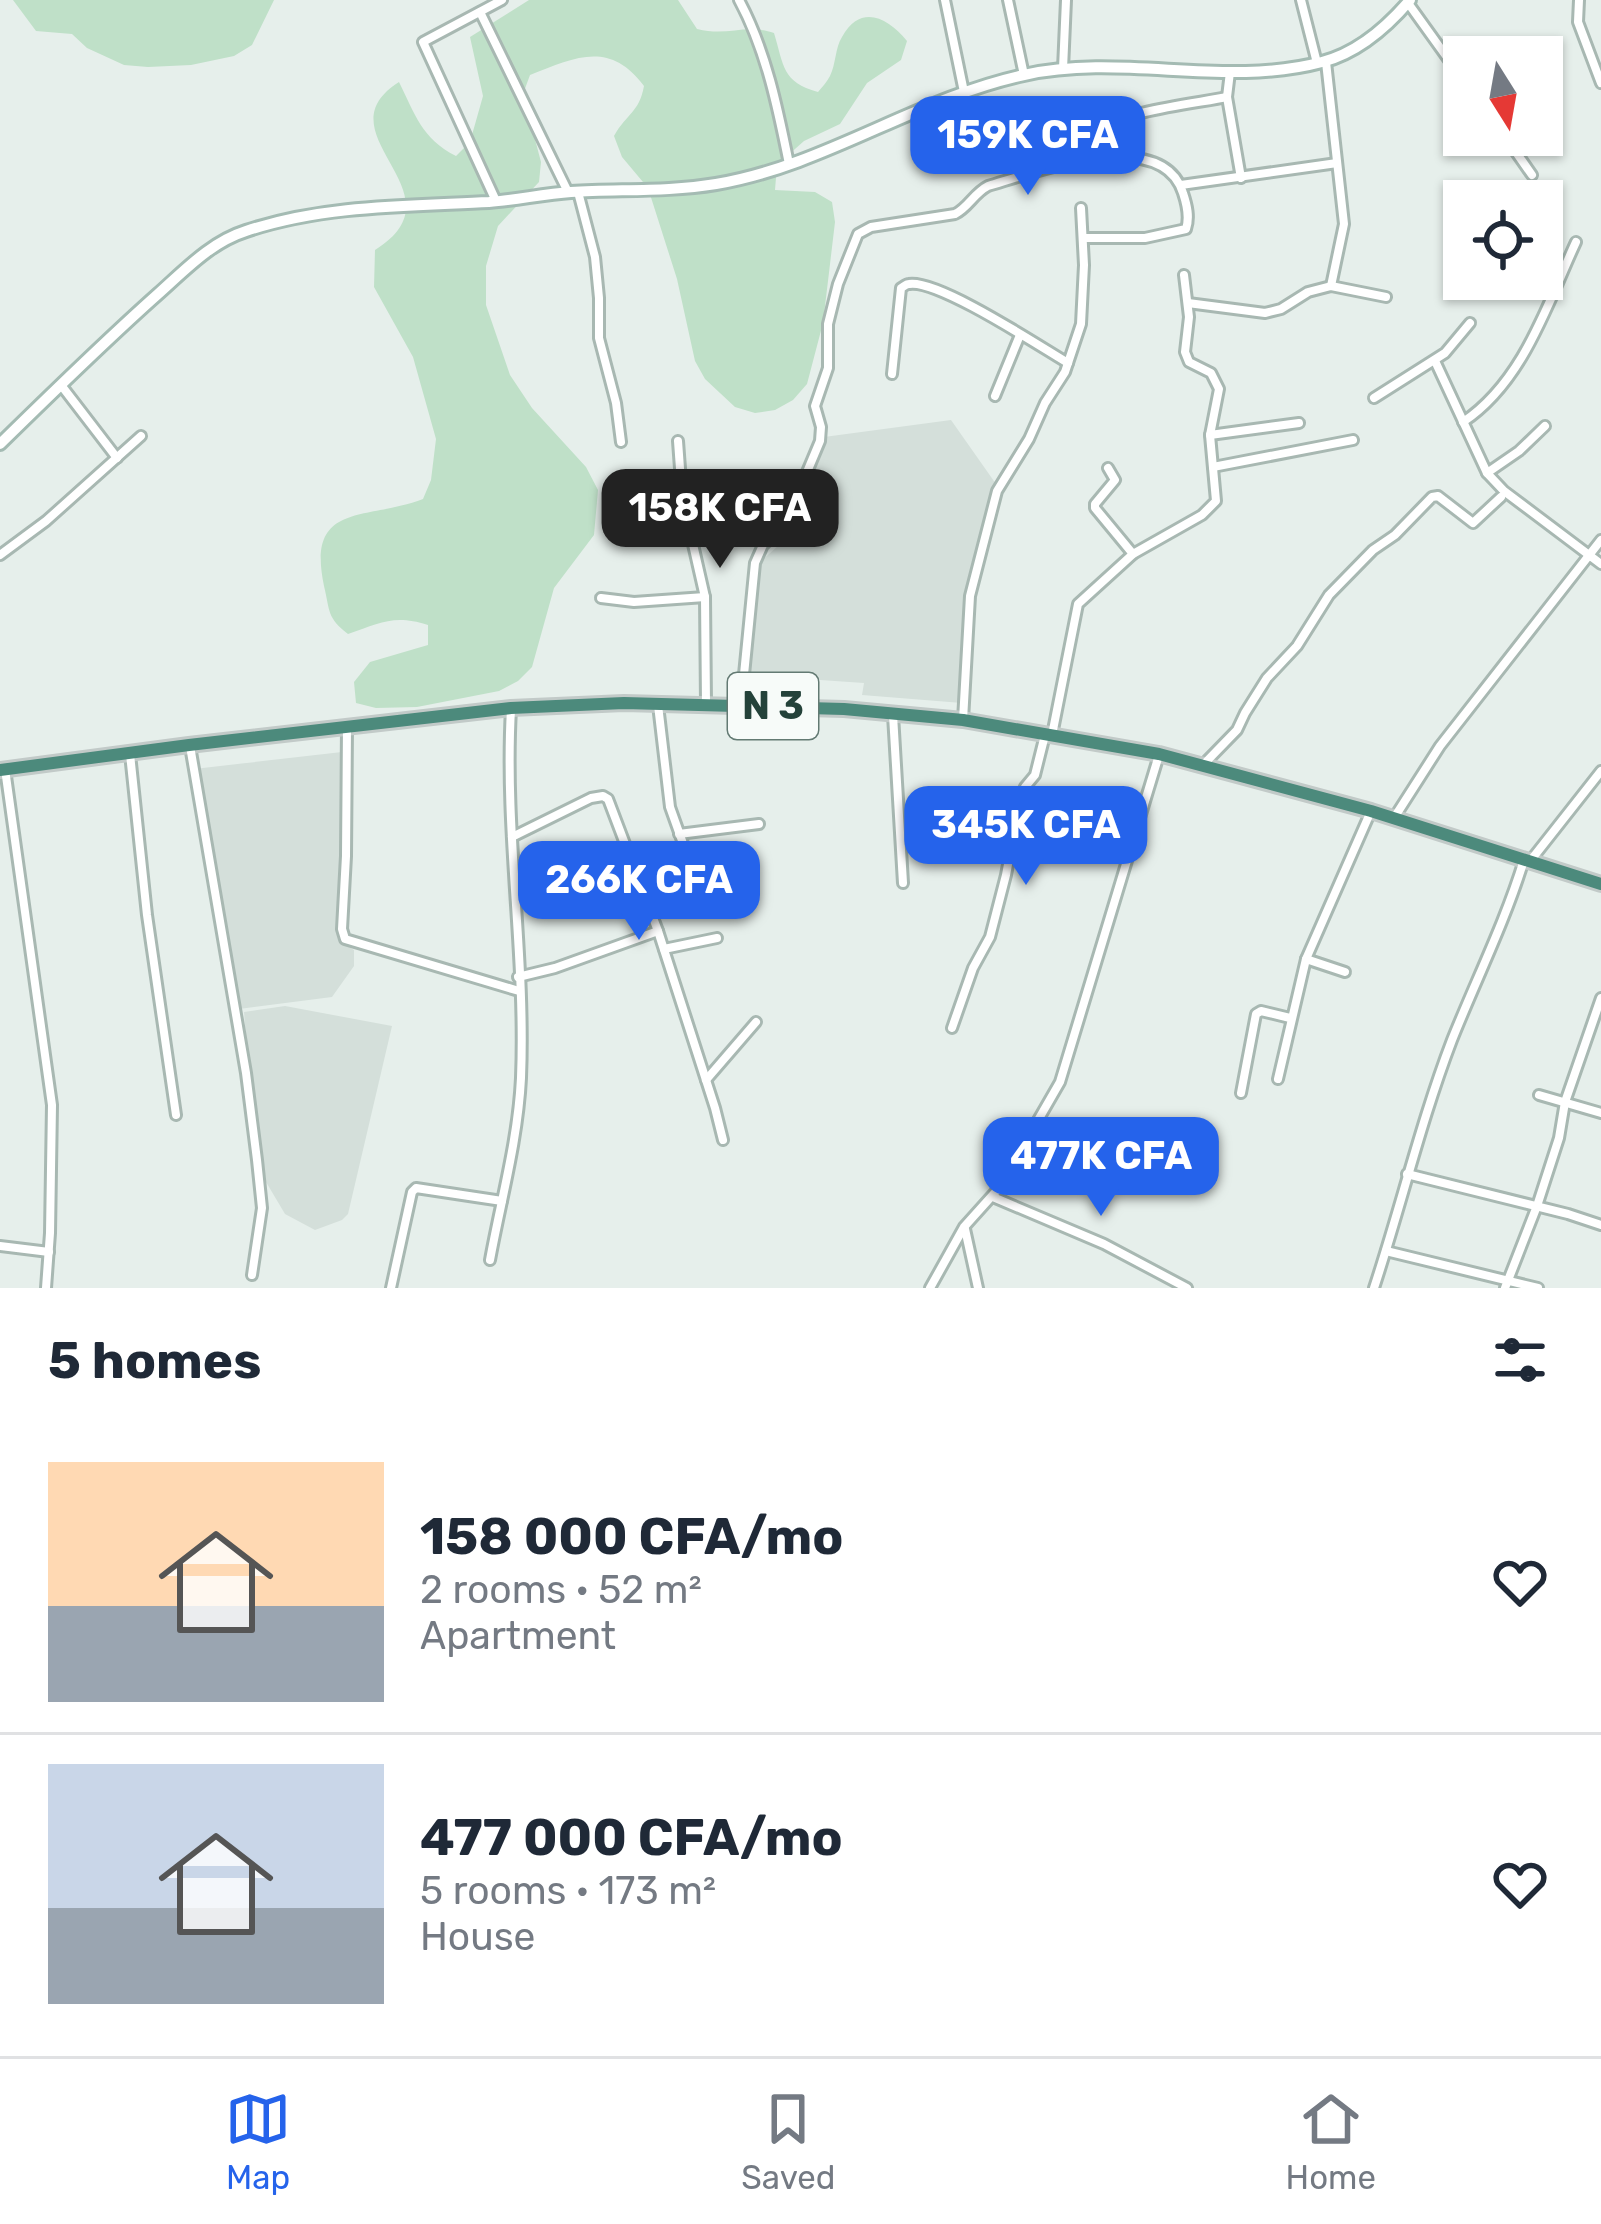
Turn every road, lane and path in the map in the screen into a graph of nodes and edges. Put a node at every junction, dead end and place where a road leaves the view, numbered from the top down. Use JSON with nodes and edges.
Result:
{"nodes":[{"id":1,"x":502,"y":0,"type":"edge"},
{"id":2,"x":739,"y":0,"type":"edge"},
{"id":3,"x":945,"y":0,"type":"edge"},
{"id":4,"x":1007,"y":0,"type":"edge"},
{"id":5,"x":1066,"y":0,"type":"edge"},
{"id":6,"x":1301,"y":0,"type":"edge"},
{"id":7,"x":1579,"y":0,"type":"edge"},
{"id":8,"x":1409,"y":2,"type":"edge"},
{"id":9,"x":480,"y":12,"type":"junction"},
{"id":10,"x":1443,"y":51,"type":"edge"},
{"id":11,"x":1321,"y":62,"type":"junction"},
{"id":12,"x":1064,"y":69,"type":"junction"},
{"id":13,"x":1230,"y":70,"type":"junction"},
{"id":14,"x":1024,"y":75,"type":"junction"},
{"id":15,"x":1601,"y":83,"type":"edge"},
{"id":16,"x":964,"y":92,"type":"junction"},
{"id":17,"x":1227,"y":98,"type":"junction"},
{"id":18,"x":1004,"y":140,"type":"dead end"},
{"id":19,"x":1519,"y":156,"type":"edge"},
{"id":20,"x":1093,"y":159,"type":"junction"},
{"id":21,"x":1337,"y":163,"type":"junction"},
{"id":22,"x":789,"y":164,"type":"junction"},
{"id":23,"x":1532,"y":175,"type":"dead end"},
{"id":24,"x":1240,"y":178,"type":"junction"},
{"id":25,"x":1180,"y":185,"type":"junction"},
{"id":26,"x":573,"y":192,"type":"junction"},
{"id":27,"x":496,"y":201,"type":"junction"},
{"id":28,"x":1081,"y":208,"type":"dead end"},
{"id":29,"x":1083,"y":238,"type":"junction"},
{"id":30,"x":1576,"y":242,"type":"dead end"},
{"id":31,"x":1184,"y":275,"type":"dead end"},
{"id":32,"x":1331,"y":286,"type":"junction"},
{"id":33,"x":1386,"y":297,"type":"dead end"},
{"id":34,"x":1188,"y":303,"type":"junction"},
{"id":35,"x":1470,"y":323,"type":"dead end"},
{"id":36,"x":1020,"y":335,"type":"junction"},
{"id":37,"x":1435,"y":361,"type":"junction"},
{"id":38,"x":1068,"y":363,"type":"junction"},
{"id":39,"x":892,"y":374,"type":"dead end"},
{"id":40,"x":61,"y":385,"type":"junction"},
{"id":41,"x":995,"y":396,"type":"dead end"},
{"id":42,"x":1374,"y":398,"type":"dead end"},
{"id":43,"x":1463,"y":422,"type":"junction"},
{"id":44,"x":1299,"y":423,"type":"dead end"},
{"id":45,"x":1545,"y":426,"type":"dead end"},
{"id":46,"x":1210,"y":435,"type":"junction"},
{"id":47,"x":141,"y":436,"type":"dead end"},
{"id":48,"x":1353,"y":440,"type":"dead end"},
{"id":49,"x":678,"y":441,"type":"dead end"},
{"id":50,"x":1,"y":442,"type":"edge"},
{"id":51,"x":621,"y":442,"type":"dead end"},
{"id":52,"x":117,"y":458,"type":"junction"},
{"id":53,"x":1213,"y":467,"type":"junction"},
{"id":54,"x":1108,"y":468,"type":"dead end"},
{"id":55,"x":1487,"y":473,"type":"junction"},
{"id":56,"x":1501,"y":497,"type":"dead end"},
{"id":57,"x":1601,"y":540,"type":"edge"},
{"id":58,"x":1133,"y":554,"type":"junction"},
{"id":59,"x":0,"y":555,"type":"edge"},
{"id":60,"x":1591,"y":556,"type":"junction"},
{"id":61,"x":1601,"y":564,"type":"edge"},
{"id":62,"x":601,"y":598,"type":"dead end"},
{"id":63,"x":705,"y":598,"type":"junction"},
{"id":64,"x":658,"y":704,"type":"junction"},
{"id":65,"x":706,"y":704,"type":"junction"},
{"id":66,"x":741,"y":705,"type":"junction"},
{"id":67,"x":511,"y":708,"type":"junction"},
{"id":68,"x":893,"y":713,"type":"junction"},
{"id":69,"x":963,"y":720,"type":"junction"},
{"id":70,"x":346,"y":725,"type":"junction"},
{"id":71,"x":1048,"y":735,"type":"junction"},
{"id":72,"x":189,"y":745,"type":"junction"},
{"id":73,"x":130,"y":752,"type":"junction"},
{"id":74,"x":1159,"y":754,"type":"junction"},
{"id":75,"x":1203,"y":765,"type":"junction"},
{"id":76,"x":2,"y":769,"type":"edge"},
{"id":77,"x":1601,"y":771,"type":"edge"},
{"id":78,"x":1371,"y":811,"type":"junction"},
{"id":79,"x":1394,"y":818,"type":"junction"},
{"id":80,"x":759,"y":824,"type":"dead end"},
{"id":81,"x":679,"y":834,"type":"junction"},
{"id":82,"x":512,"y":837,"type":"junction"},
{"id":83,"x":1528,"y":859,"type":"junction"},
{"id":84,"x":635,"y":866,"type":"junction"},
{"id":85,"x":903,"y":884,"type":"dead end"},
{"id":86,"x":1601,"y":884,"type":"edge"},
{"id":87,"x":647,"y":901,"type":"junction"},
{"id":88,"x":516,"y":902,"type":"junction"},
{"id":89,"x":658,"y":931,"type":"junction"},
{"id":90,"x":717,"y":938,"type":"dead end"},
{"id":91,"x":664,"y":949,"type":"junction"},
{"id":92,"x":1306,"y":959,"type":"junction"},
{"id":93,"x":1345,"y":972,"type":"dead end"},
{"id":94,"x":518,"y":977,"type":"junction"},
{"id":95,"x":518,"y":992,"type":"junction"},
{"id":96,"x":1601,"y":998,"type":"edge"},
{"id":97,"x":1290,"y":1018,"type":"junction"},
{"id":98,"x":756,"y":1022,"type":"dead end"},
{"id":99,"x":952,"y":1028,"type":"dead end"},
{"id":100,"x":1278,"y":1079,"type":"dead end"},
{"id":101,"x":705,"y":1081,"type":"junction"},
{"id":102,"x":1241,"y":1093,"type":"dead end"},
{"id":103,"x":1539,"y":1094,"type":"dead end"},
{"id":104,"x":1565,"y":1102,"type":"junction"},
{"id":105,"x":1601,"y":1113,"type":"edge"},
{"id":106,"x":176,"y":1115,"type":"dead end"},
{"id":107,"x":723,"y":1140,"type":"dead end"},
{"id":108,"x":1407,"y":1174,"type":"junction"},
{"id":109,"x":992,"y":1197,"type":"junction"},
{"id":110,"x":502,"y":1201,"type":"junction"},
{"id":111,"x":1537,"y":1206,"type":"junction"},
{"id":112,"x":1601,"y":1225,"type":"edge"},
{"id":113,"x":964,"y":1227,"type":"junction"},
{"id":114,"x":0,"y":1246,"type":"edge"},
{"id":115,"x":1386,"y":1251,"type":"junction"},
{"id":116,"x":49,"y":1252,"type":"junction"},
{"id":117,"x":490,"y":1260,"type":"dead end"},
{"id":118,"x":252,"y":1275,"type":"dead end"},
{"id":119,"x":1506,"y":1285,"type":"edge"},
{"id":120,"x":46,"y":1288,"type":"edge"},
{"id":121,"x":391,"y":1288,"type":"edge"},
{"id":122,"x":930,"y":1288,"type":"edge"},
{"id":123,"x":978,"y":1288,"type":"edge"},
{"id":124,"x":1187,"y":1288,"type":"edge"},
{"id":125,"x":1374,"y":1288,"type":"edge"},
{"id":126,"x":1538,"y":1288,"type":"edge"}],
"edges":[{"from":1,"to":9,"type":"street"},
{"from":2,"to":22,"type":"street"},
{"from":3,"to":16,"type":"street"},
{"from":4,"to":14,"type":"street"},
{"from":5,"to":12,"type":"street"},
{"from":6,"to":11,"type":"street"},
{"from":7,"to":15,"type":"street"},
{"from":8,"to":10,"type":"street"},
{"from":8,"to":11,"type":"main road"},
{"from":9,"to":26,"type":"street"},
{"from":9,"to":27,"type":"street"},
{"from":11,"to":13,"type":"main road"},
{"from":11,"to":21,"type":"street"},
{"from":12,"to":13,"type":"main road"},
{"from":12,"to":14,"type":"main road"},
{"from":13,"to":17,"type":"street"},
{"from":14,"to":16,"type":"main road"},
{"from":16,"to":22,"type":"main road"},
{"from":17,"to":20,"type":"street"},
{"from":17,"to":24,"type":"street"},
{"from":18,"to":20,"type":"street"},
{"from":19,"to":23,"type":"street"},
{"from":20,"to":25,"type":"street"},
{"from":20,"to":66,"type":"street"},
{"from":21,"to":24,"type":"street"},
{"from":21,"to":32,"type":"street"},
{"from":22,"to":26,"type":"main road"},
{"from":24,"to":25,"type":"street"},
{"from":25,"to":29,"type":"street"},
{"from":26,"to":27,"type":"main road"},
{"from":26,"to":51,"type":"street"},
{"from":27,"to":40,"type":"main road"},
{"from":28,"to":29,"type":"street"},
{"from":29,"to":38,"type":"street"},
{"from":30,"to":43,"type":"street"},
{"from":31,"to":34,"type":"street"},
{"from":32,"to":33,"type":"street"},
{"from":32,"to":34,"type":"street"},
{"from":34,"to":46,"type":"street"},
{"from":35,"to":37,"type":"street"},
{"from":36,"to":38,"type":"street"},
{"from":36,"to":39,"type":"street"},
{"from":36,"to":41,"type":"street"},
{"from":37,"to":42,"type":"street"},
{"from":37,"to":43,"type":"street"},
{"from":38,"to":69,"type":"street"},
{"from":40,"to":50,"type":"main road"},
{"from":40,"to":52,"type":"street"},
{"from":43,"to":55,"type":"street"},
{"from":44,"to":46,"type":"street"},
{"from":45,"to":55,"type":"street"},
{"from":46,"to":53,"type":"street"},
{"from":47,"to":52,"type":"street"},
{"from":48,"to":53,"type":"street"},
{"from":49,"to":63,"type":"street"},
{"from":52,"to":59,"type":"street"},
{"from":53,"to":58,"type":"street"},
{"from":54,"to":58,"type":"street"},
{"from":55,"to":60,"type":"street"},
{"from":56,"to":75,"type":"street"},
{"from":57,"to":60,"type":"street"},
{"from":58,"to":71,"type":"street"},
{"from":60,"to":61,"type":"street"},
{"from":60,"to":79,"type":"street"},
{"from":62,"to":63,"type":"street"},
{"from":63,"to":65,"type":"street"},
{"from":64,"to":65,"type":"highway","number":"N 3"},
{"from":64,"to":67,"type":"highway","number":"N 3"},
{"from":64,"to":81,"type":"street"},
{"from":65,"to":66,"type":"highway","number":"N 3"},
{"from":66,"to":68,"type":"highway","number":"N 3"},
{"from":67,"to":70,"type":"highway","number":"N 3"},
{"from":67,"to":82,"type":"street"},
{"from":68,"to":69,"type":"highway","number":"N 3"},
{"from":68,"to":85,"type":"street"},
{"from":69,"to":71,"type":"highway","number":"N 3"},
{"from":70,"to":72,"type":"highway","number":"N 3"},
{"from":70,"to":95,"type":"street"},
{"from":71,"to":74,"type":"highway","number":"N 3"},
{"from":71,"to":99,"type":"street"},
{"from":72,"to":73,"type":"highway","number":"N 3"},
{"from":72,"to":118,"type":"street"},
{"from":73,"to":76,"type":"highway","number":"N 3"},
{"from":73,"to":106,"type":"street"},
{"from":74,"to":75,"type":"highway","number":"N 3"},
{"from":74,"to":109,"type":"street"},
{"from":75,"to":78,"type":"highway","number":"N 3"},
{"from":76,"to":116,"type":"street"},
{"from":77,"to":83,"type":"street"},
{"from":78,"to":79,"type":"highway","number":"N 3"},
{"from":78,"to":92,"type":"street"},
{"from":79,"to":83,"type":"highway","number":"N 3"},
{"from":80,"to":81,"type":"street"},
{"from":81,"to":87,"type":"street"},
{"from":82,"to":84,"type":"street"},
{"from":82,"to":88,"type":"street"},
{"from":83,"to":86,"type":"highway","number":"N 3"},
{"from":83,"to":108,"type":"street"},
{"from":84,"to":87,"type":"street"},
{"from":84,"to":88,"type":"street"},
{"from":87,"to":89,"type":"street"},
{"from":88,"to":94,"type":"street"},
{"from":89,"to":91,"type":"street"},
{"from":89,"to":94,"type":"street"},
{"from":90,"to":91,"type":"street"},
{"from":91,"to":101,"type":"street"},
{"from":92,"to":93,"type":"street"},
{"from":92,"to":97,"type":"street"},
{"from":94,"to":95,"type":"street"},
{"from":95,"to":110,"type":"street"},
{"from":96,"to":104,"type":"street"},
{"from":97,"to":100,"type":"street"},
{"from":97,"to":102,"type":"street"},
{"from":98,"to":101,"type":"street"},
{"from":101,"to":107,"type":"street"},
{"from":103,"to":104,"type":"street"},
{"from":104,"to":105,"type":"street"},
{"from":104,"to":111,"type":"street"},
{"from":108,"to":111,"type":"street"},
{"from":108,"to":115,"type":"street"},
{"from":109,"to":113,"type":"street"},
{"from":109,"to":124,"type":"street"},
{"from":110,"to":117,"type":"street"},
{"from":110,"to":121,"type":"street"},
{"from":111,"to":112,"type":"street"},
{"from":111,"to":119,"type":"street"},
{"from":113,"to":122,"type":"street"},
{"from":113,"to":123,"type":"street"},
{"from":114,"to":116,"type":"street"},
{"from":115,"to":119,"type":"street"},
{"from":115,"to":125,"type":"street"},
{"from":116,"to":120,"type":"street"},
{"from":119,"to":126,"type":"street"}]}
